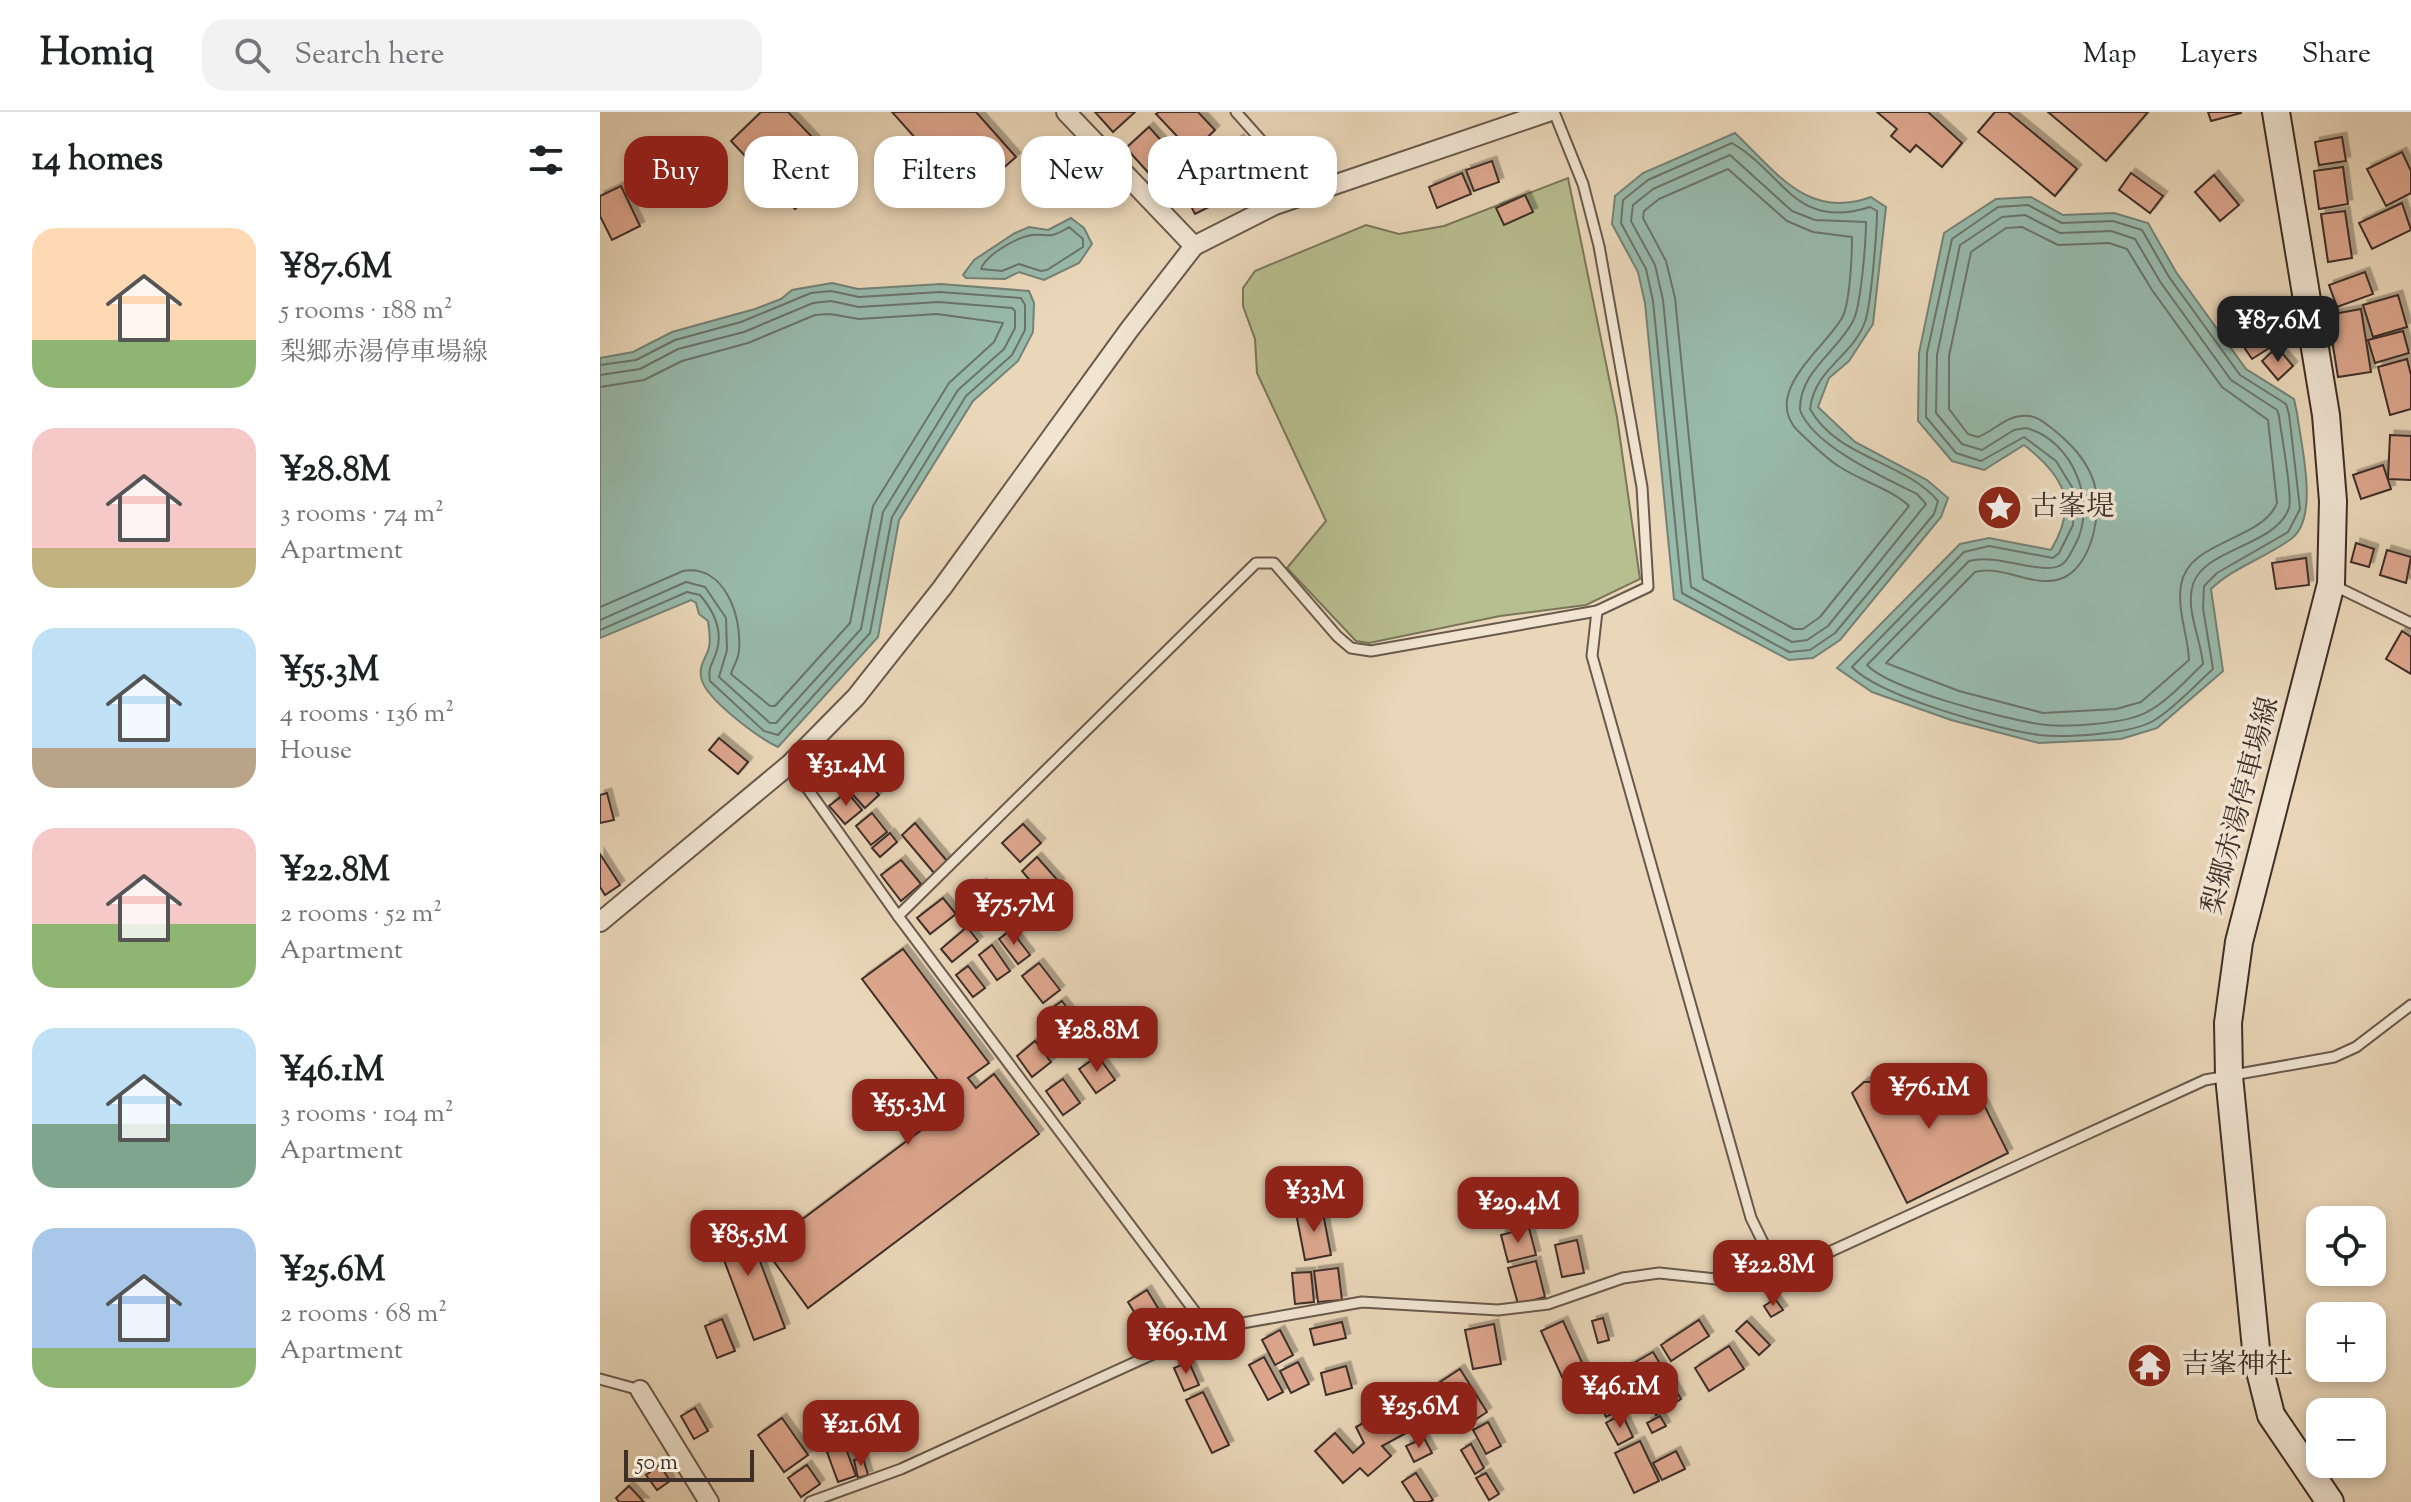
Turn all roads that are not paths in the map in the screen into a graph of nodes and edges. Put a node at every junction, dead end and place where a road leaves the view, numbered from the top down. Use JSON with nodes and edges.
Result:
{"nodes":[{"id":1,"x":1066,"y":112,"type":"edge"},
{"id":2,"x":1236,"y":112,"type":"edge"},
{"id":3,"x":1548,"y":112,"type":"edge"},
{"id":4,"x":1554,"y":112,"type":"edge"},
{"id":5,"x":2276,"y":112,"type":"edge"},
{"id":6,"x":1257,"y":136,"type":"edge"},
{"id":7,"x":1337,"y":184,"type":"edge"},
{"id":8,"x":1268,"y":208,"type":"edge"},
{"id":9,"x":1194,"y":246,"type":"junction"},
{"id":10,"x":2331,"y":584,"type":"junction"},
{"id":11,"x":1597,"y":611,"type":"junction"},
{"id":12,"x":2411,"y":623,"type":"edge"},
{"id":13,"x":790,"y":764,"type":"junction"},
{"id":14,"x":898,"y":916,"type":"junction"},
{"id":15,"x":600,"y":922,"type":"edge"},
{"id":16,"x":2411,"y":1005,"type":"edge"},
{"id":17,"x":2229,"y":1076,"type":"junction"},
{"id":18,"x":1779,"y":1275,"type":"junction"},
{"id":19,"x":1208,"y":1329,"type":"junction"},
{"id":20,"x":600,"y":1379,"type":"edge"},
{"id":21,"x":640,"y":1390,"type":"joint"},
{"id":22,"x":709,"y":1502,"type":"edge"},
{"id":23,"x":810,"y":1502,"type":"edge"},
{"id":24,"x":2330,"y":1502,"type":"edge"}],
"edges":[{"from":1,"to":9,"type":"street"},
{"from":2,"to":6,"type":"lane"},
{"from":3,"to":7,"type":"street"},
{"from":4,"to":11,"type":"lane"},
{"from":5,"to":10,"type":"main road","name":"梨郷赤湯停車場線"},
{"from":8,"to":9,"type":"street"},
{"from":9,"to":13,"type":"street"},
{"from":10,"to":12,"type":"lane"},
{"from":10,"to":17,"type":"main road","name":"梨郷赤湯停車場線"},
{"from":11,"to":14,"type":"lane"},
{"from":11,"to":18,"type":"lane"},
{"from":13,"to":14,"type":"lane"},
{"from":13,"to":15,"type":"street"},
{"from":14,"to":19,"type":"lane"},
{"from":16,"to":17,"type":"lane"},
{"from":17,"to":18,"type":"lane"},
{"from":17,"to":24,"type":"main road","name":"梨郷赤湯停車場線"},
{"from":18,"to":19,"type":"lane"},
{"from":19,"to":23,"type":"lane"},
{"from":20,"to":21,"type":"lane"},
{"from":21,"to":22,"type":"street"}]}
